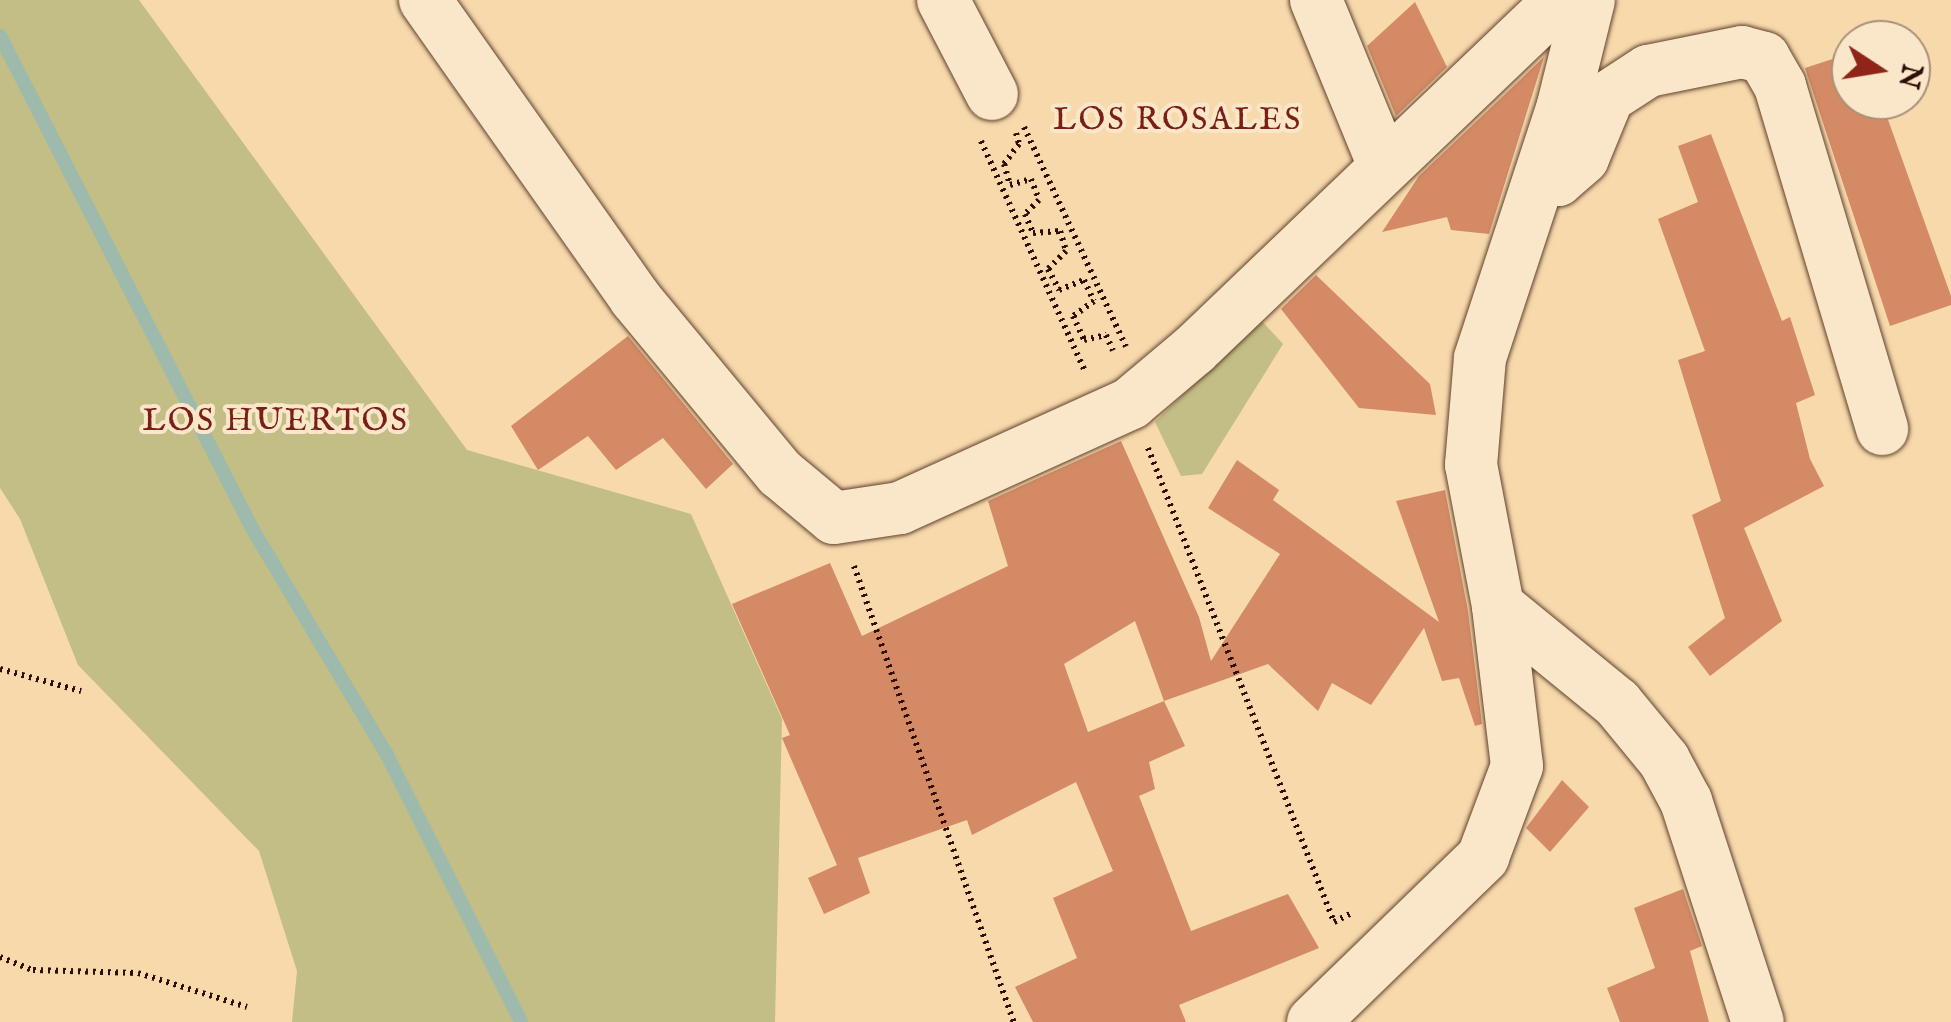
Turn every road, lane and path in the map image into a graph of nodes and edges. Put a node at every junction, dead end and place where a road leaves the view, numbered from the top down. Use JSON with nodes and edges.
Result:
{"nodes":[{"id":1,"x":424,"y":0,"type":"edge"},
{"id":2,"x":943,"y":0,"type":"edge"},
{"id":3,"x":1316,"y":0,"type":"edge"},
{"id":4,"x":1560,"y":0,"type":"edge"},
{"id":5,"x":1589,"y":0,"type":"edge"},
{"id":6,"x":992,"y":94,"type":"junction"},
{"id":7,"x":1384,"y":166,"type":"junction"},
{"id":8,"x":1540,"y":179,"type":"junction"},
{"id":9,"x":1127,"y":403,"type":"junction"},
{"id":10,"x":1882,"y":429,"type":"dead end"},
{"id":11,"x":834,"y":518,"type":"junction"},
{"id":12,"x":1498,"y":606,"type":"junction"},
{"id":13,"x":0,"y":669,"type":"edge"},
{"id":14,"x":81,"y":691,"type":"dead end"},
{"id":15,"x":0,"y":957,"type":"edge"},
{"id":16,"x":1376,"y":965,"type":"junction"},
{"id":17,"x":247,"y":1007,"type":"dead end"},
{"id":18,"x":1014,"y":1022,"type":"edge"},
{"id":19,"x":1313,"y":1022,"type":"edge"},
{"id":20,"x":1758,"y":1022,"type":"edge"}],
"edges":[{"from":1,"to":11,"type":"street"},
{"from":2,"to":6,"type":"street"},
{"from":3,"to":7,"type":"street"},
{"from":4,"to":7,"type":"street"},
{"from":5,"to":8,"type":"street"},
{"from":6,"to":9,"type":"path"},
{"from":6,"to":9,"type":"path"},
{"from":6,"to":9,"type":"path"},
{"from":7,"to":9,"type":"street"},
{"from":8,"to":10,"type":"street"},
{"from":8,"to":12,"type":"street"},
{"from":9,"to":11,"type":"street"},
{"from":9,"to":16,"type":"path"},
{"from":11,"to":18,"type":"path"},
{"from":12,"to":16,"type":"street"},
{"from":12,"to":20,"type":"street"},
{"from":13,"to":14,"type":"path"},
{"from":15,"to":17,"type":"path"},
{"from":16,"to":19,"type":"street"}]}
